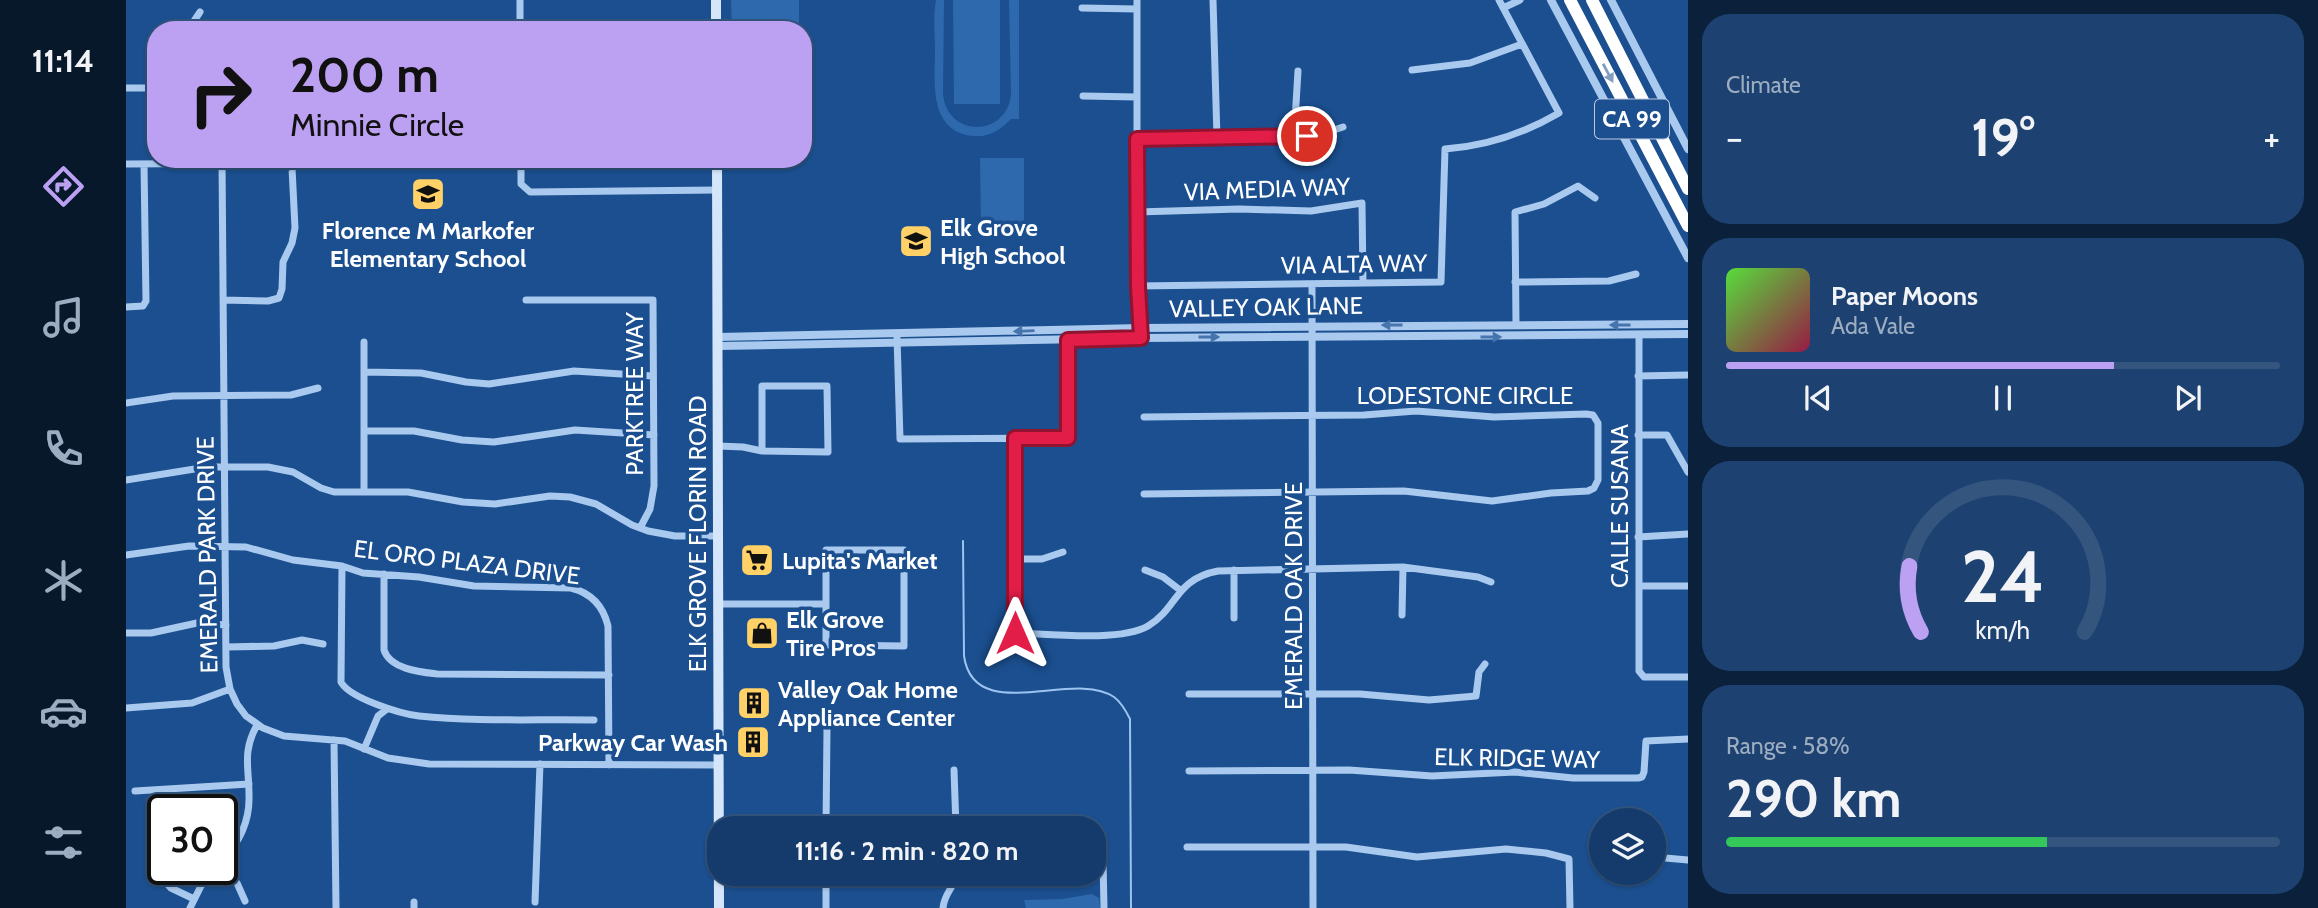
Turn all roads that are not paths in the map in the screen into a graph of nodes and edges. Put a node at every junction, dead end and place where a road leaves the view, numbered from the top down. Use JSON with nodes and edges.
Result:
{"nodes":[{"id":1,"x":520,"y":0,"type":"edge"},
{"id":2,"x":716,"y":0,"type":"edge"},
{"id":3,"x":1213,"y":0,"type":"edge"},
{"id":4,"x":1499,"y":0,"type":"edge"},
{"id":5,"x":1520,"y":0,"type":"edge"},
{"id":6,"x":1551,"y":0,"type":"edge"},
{"id":7,"x":1570,"y":0,"type":"edge"},
{"id":8,"x":1592,"y":0,"type":"edge"},
{"id":9,"x":1611,"y":0,"type":"edge"},
{"id":10,"x":1137,"y":4,"type":"edge"},
{"id":11,"x":1082,"y":8,"type":"dead end"},
{"id":12,"x":1503,"y":8,"type":"junction"},
{"id":13,"x":200,"y":12,"type":"dead end"},
{"id":14,"x":194,"y":21,"type":"edge"},
{"id":15,"x":520,"y":21,"type":"edge"},
{"id":16,"x":716,"y":21,"type":"edge"},
{"id":17,"x":1522,"y":44,"type":"junction"},
{"id":18,"x":1298,"y":71,"type":"dead end"},
{"id":19,"x":1412,"y":71,"type":"dead end"},
{"id":20,"x":126,"y":88,"type":"edge"},
{"id":21,"x":147,"y":88,"type":"edge"},
{"id":22,"x":1083,"y":96,"type":"dead end"},
{"id":23,"x":1137,"y":97,"type":"junction"},
{"id":24,"x":1343,"y":127,"type":"dead end"},
{"id":25,"x":1294,"y":137,"type":"junction"},
{"id":26,"x":1217,"y":138,"type":"junction"},
{"id":27,"x":1137,"y":139,"type":"junction"},
{"id":28,"x":1688,"y":149,"type":"edge"},
{"id":29,"x":126,"y":164,"type":"edge"},
{"id":30,"x":144,"y":164,"type":"junction"},
{"id":31,"x":147,"y":164,"type":"edge"},
{"id":32,"x":222,"y":168,"type":"edge"},
{"id":33,"x":291,"y":168,"type":"edge"},
{"id":34,"x":521,"y":168,"type":"edge"},
{"id":35,"x":717,"y":168,"type":"edge"},
{"id":36,"x":1688,"y":189,"type":"edge"},
{"id":37,"x":717,"y":190,"type":"junction"},
{"id":38,"x":1595,"y":198,"type":"dead end"},
{"id":39,"x":1137,"y":212,"type":"junction"},
{"id":40,"x":1688,"y":226,"type":"edge"},
{"id":41,"x":1688,"y":258,"type":"edge"},
{"id":42,"x":1636,"y":274,"type":"dead end"},
{"id":43,"x":1515,"y":282,"type":"junction"},
{"id":44,"x":1312,"y":284,"type":"junction"},
{"id":45,"x":1363,"y":284,"type":"junction"},
{"id":46,"x":1138,"y":286,"type":"junction"},
{"id":47,"x":223,"y":300,"type":"junction"},
{"id":48,"x":526,"y":300,"type":"dead end"},
{"id":49,"x":126,"y":307,"type":"edge"},
{"id":50,"x":1688,"y":324,"type":"edge"},
{"id":51,"x":1516,"y":325,"type":"junction"},
{"id":52,"x":1312,"y":326,"type":"junction"},
{"id":53,"x":1141,"y":328,"type":"junction"},
{"id":54,"x":1068,"y":330,"type":"junction"},
{"id":55,"x":1688,"y":334,"type":"edge"},
{"id":56,"x":1516,"y":336,"type":"junction"},
{"id":57,"x":1639,"y":336,"type":"junction"},
{"id":58,"x":1312,"y":337,"type":"junction"},
{"id":59,"x":1141,"y":338,"type":"junction"},
{"id":60,"x":897,"y":339,"type":"junction"},
{"id":61,"x":1068,"y":340,"type":"junction"},
{"id":62,"x":364,"y":342,"type":"dead end"},
{"id":63,"x":718,"y":342,"type":"junction"},
{"id":64,"x":364,"y":372,"type":"junction"},
{"id":65,"x":1688,"y":375,"type":"edge"},
{"id":66,"x":653,"y":376,"type":"junction"},
{"id":67,"x":1638,"y":376,"type":"junction"},
{"id":68,"x":318,"y":388,"type":"dead end"},
{"id":69,"x":224,"y":396,"type":"junction"},
{"id":70,"x":126,"y":402,"type":"edge"},
{"id":71,"x":1312,"y":416,"type":"junction"},
{"id":72,"x":1143,"y":417,"type":"dead end"},
{"id":73,"x":364,"y":431,"type":"junction"},
{"id":74,"x":654,"y":435,"type":"junction"},
{"id":75,"x":1638,"y":435,"type":"junction"},
{"id":76,"x":1015,"y":438,"type":"junction"},
{"id":77,"x":718,"y":446,"type":"junction"},
{"id":78,"x":762,"y":451,"type":"junction"},
{"id":79,"x":224,"y":466,"type":"junction"},
{"id":80,"x":1688,"y":472,"type":"edge"},
{"id":81,"x":126,"y":480,"type":"edge"},
{"id":82,"x":364,"y":492,"type":"junction"},
{"id":83,"x":1312,"y":493,"type":"junction"},
{"id":84,"x":1144,"y":494,"type":"dead end"},
{"id":85,"x":640,"y":528,"type":"junction"},
{"id":86,"x":1688,"y":534,"type":"edge"},
{"id":87,"x":718,"y":536,"type":"junction"},
{"id":88,"x":1638,"y":537,"type":"junction"},
{"id":89,"x":225,"y":546,"type":"junction"},
{"id":90,"x":1063,"y":552,"type":"dead end"},
{"id":91,"x":126,"y":555,"type":"edge"},
{"id":92,"x":1015,"y":559,"type":"junction"},
{"id":93,"x":342,"y":566,"type":"junction"},
{"id":94,"x":1403,"y":567,"type":"junction"},
{"id":95,"x":1313,"y":569,"type":"junction"},
{"id":96,"x":1145,"y":570,"type":"dead end"},
{"id":97,"x":1234,"y":570,"type":"junction"},
{"id":98,"x":384,"y":574,"type":"junction"},
{"id":99,"x":1491,"y":582,"type":"dead end"},
{"id":100,"x":1639,"y":586,"type":"junction"},
{"id":101,"x":1688,"y":586,"type":"edge"},
{"id":102,"x":1180,"y":590,"type":"junction"},
{"id":103,"x":718,"y":604,"type":"junction"},
{"id":104,"x":825,"y":604,"type":"junction"},
{"id":105,"x":1402,"y":615,"type":"dead end"},
{"id":106,"x":1234,"y":618,"type":"dead end"},
{"id":107,"x":226,"y":625,"type":"junction"},
{"id":108,"x":126,"y":633,"type":"edge"},
{"id":109,"x":323,"y":644,"type":"dead end"},
{"id":110,"x":226,"y":646,"type":"junction"},
{"id":111,"x":1485,"y":664,"type":"dead end"},
{"id":112,"x":609,"y":675,"type":"junction"},
{"id":113,"x":1688,"y":677,"type":"edge"},
{"id":114,"x":230,"y":689,"type":"junction"},
{"id":115,"x":1189,"y":694,"type":"dead end"},
{"id":116,"x":1313,"y":694,"type":"junction"},
{"id":117,"x":126,"y":708,"type":"edge"},
{"id":118,"x":387,"y":709,"type":"junction"},
{"id":119,"x":594,"y":720,"type":"dead end"},
{"id":120,"x":257,"y":725,"type":"junction"},
{"id":121,"x":827,"y":728,"type":"dead end"},
{"id":122,"x":1688,"y":739,"type":"edge"},
{"id":123,"x":334,"y":740,"type":"junction"},
{"id":124,"x":364,"y":748,"type":"junction"},
{"id":125,"x":540,"y":764,"type":"junction"},
{"id":126,"x":609,"y":765,"type":"junction"},
{"id":127,"x":719,"y":765,"type":"junction"},
{"id":128,"x":954,"y":770,"type":"dead end"},
{"id":129,"x":1313,"y":770,"type":"junction"},
{"id":130,"x":1189,"y":771,"type":"dead end"},
{"id":131,"x":249,"y":784,"type":"junction"},
{"id":132,"x":135,"y":791,"type":"dead end"},
{"id":133,"x":826,"y":816,"type":"edge"},
{"id":134,"x":956,"y":816,"type":"edge"},
{"id":135,"x":238,"y":838,"type":"edge"},
{"id":136,"x":1187,"y":847,"type":"dead end"},
{"id":137,"x":1313,"y":847,"type":"junction"},
{"id":138,"x":1666,"y":858,"type":"edge"},
{"id":139,"x":1688,"y":860,"type":"edge"},
{"id":140,"x":168,"y":885,"type":"edge"},
{"id":141,"x":204,"y":885,"type":"edge"},
{"id":142,"x":238,"y":885,"type":"edge"},
{"id":143,"x":826,"y":886,"type":"edge"},
{"id":144,"x":952,"y":886,"type":"edge"},
{"id":145,"x":1104,"y":886,"type":"edge"},
{"id":146,"x":194,"y":899,"type":"junction"},
{"id":147,"x":244,"y":901,"type":"dead end"},
{"id":148,"x":535,"y":902,"type":"dead end"},
{"id":149,"x":190,"y":908,"type":"edge"},
{"id":150,"x":336,"y":908,"type":"edge"},
{"id":151,"x":719,"y":908,"type":"edge"},
{"id":152,"x":826,"y":908,"type":"edge"},
{"id":153,"x":943,"y":908,"type":"edge"},
{"id":154,"x":1104,"y":908,"type":"edge"},
{"id":155,"x":1313,"y":908,"type":"edge"},
{"id":156,"x":1570,"y":908,"type":"edge"}],
"edges":[{"from":1,"to":15,"type":"street"},
{"from":2,"to":16,"type":"main road"},
{"from":3,"to":26,"type":"street"},
{"from":4,"to":12,"type":"street","name":"VIA ALTA WAY"},
{"from":5,"to":12,"type":"street"},
{"from":6,"to":41,"type":"street"},
{"from":7,"to":40,"type":"highway","number":"CA 99","one_way":true},
{"from":8,"to":36,"type":"highway","number":"CA 99"},
{"from":9,"to":28,"type":"street"},
{"from":10,"to":11,"type":"street"},
{"from":10,"to":23,"type":"street"},
{"from":12,"to":17,"type":"street","name":"VIA ALTA WAY"},
{"from":13,"to":14,"type":"street"},
{"from":17,"to":19,"type":"street"},
{"from":17,"to":45,"type":"street","name":"VIA ALTA WAY"},
{"from":18,"to":25,"type":"street"},
{"from":20,"to":21,"type":"street"},
{"from":22,"to":23,"type":"street"},
{"from":23,"to":27,"type":"street"},
{"from":24,"to":25,"type":"street"},
{"from":25,"to":26,"type":"street"},
{"from":26,"to":27,"type":"street"},
{"from":27,"to":39,"type":"street"},
{"from":29,"to":30,"type":"street"},
{"from":30,"to":31,"type":"street"},
{"from":30,"to":49,"type":"street"},
{"from":32,"to":47,"type":"street","name":"EMERALD PARK DRIVE"},
{"from":33,"to":47,"type":"street"},
{"from":34,"to":37,"type":"street"},
{"from":35,"to":37,"type":"main road","name":"ELK GROVE FLORIN ROAD"},
{"from":37,"to":63,"type":"main road","name":"ELK GROVE FLORIN ROAD"},
{"from":38,"to":43,"type":"street"},
{"from":39,"to":45,"type":"street","name":"VIA MEDIA WAY"},
{"from":39,"to":46,"type":"street"},
{"from":42,"to":43,"type":"street"},
{"from":43,"to":51,"type":"street"},
{"from":44,"to":45,"type":"street","name":"VIA ALTA WAY"},
{"from":44,"to":46,"type":"street","name":"VIA ALTA WAY"},
{"from":44,"to":52,"type":"street","name":"EMERALD OAK DRIVE"},
{"from":46,"to":53,"type":"street"},
{"from":47,"to":69,"type":"street","name":"EMERALD PARK DRIVE"},
{"from":48,"to":66,"type":"street","name":"PARKTREE WAY"},
{"from":50,"to":51,"type":"street","name":"VALLEY OAK LANE","one_way":true},
{"from":51,"to":52,"type":"street","name":"VALLEY OAK LANE","one_way":true},
{"from":51,"to":56,"type":"street"},
{"from":52,"to":53,"type":"street","name":"VALLEY OAK LANE"},
{"from":52,"to":58,"type":"street","name":"EMERALD OAK DRIVE"},
{"from":53,"to":54,"type":"street","name":"VALLEY OAK LANE"},
{"from":53,"to":59,"type":"street"},
{"from":54,"to":60,"type":"street","name":"VALLEY OAK LANE","one_way":true},
{"from":54,"to":61,"type":"street"},
{"from":55,"to":57,"type":"street","name":"VALLEY OAK LANE"},
{"from":56,"to":57,"type":"street","name":"VALLEY OAK LANE"},
{"from":58,"to":56,"type":"street","name":"VALLEY OAK LANE","one_way":true},
{"from":57,"to":67,"type":"street","name":"CALLE SUSANA"},
{"from":59,"to":58,"type":"street","name":"VALLEY OAK LANE","one_way":true},
{"from":58,"to":71,"type":"street","name":"EMERALD OAK DRIVE"},
{"from":59,"to":61,"type":"street","name":"VALLEY OAK LANE"},
{"from":60,"to":61,"type":"street","name":"VALLEY OAK LANE"},
{"from":60,"to":63,"type":"street","name":"VALLEY OAK LANE"},
{"from":60,"to":76,"type":"street"},
{"from":61,"to":76,"type":"street"},
{"from":62,"to":64,"type":"street"},
{"from":63,"to":77,"type":"main road","name":"ELK GROVE FLORIN ROAD"},
{"from":64,"to":66,"type":"street"},
{"from":64,"to":73,"type":"street"},
{"from":65,"to":67,"type":"street"},
{"from":66,"to":74,"type":"street","name":"PARKTREE WAY"},
{"from":67,"to":75,"type":"street","name":"CALLE SUSANA"},
{"from":68,"to":69,"type":"street"},
{"from":69,"to":70,"type":"street"},
{"from":69,"to":79,"type":"street","name":"EMERALD PARK DRIVE"},
{"from":71,"to":72,"type":"street"},
{"from":71,"to":83,"type":"street","name":"EMERALD OAK DRIVE"},
{"from":71,"to":83,"type":"street","name":"LODESTONE CIRCLE"},
{"from":73,"to":74,"type":"street"},
{"from":73,"to":82,"type":"street"},
{"from":74,"to":85,"type":"street","name":"PARKTREE WAY"},
{"from":75,"to":80,"type":"street"},
{"from":75,"to":88,"type":"street","name":"CALLE SUSANA"},
{"from":76,"to":92,"type":"street"},
{"from":77,"to":78,"type":"street"},
{"from":77,"to":87,"type":"main road","name":"ELK GROVE FLORIN ROAD"},
{"from":78,"to":78,"type":"street"},
{"from":79,"to":81,"type":"street"},
{"from":79,"to":82,"type":"street"},
{"from":79,"to":89,"type":"street","name":"EMERALD PARK DRIVE"},
{"from":82,"to":85,"type":"street"},
{"from":83,"to":84,"type":"street"},
{"from":83,"to":95,"type":"street","name":"EMERALD OAK DRIVE"},
{"from":85,"to":87,"type":"street"},
{"from":86,"to":88,"type":"street"},
{"from":87,"to":103,"type":"main road","name":"ELK GROVE FLORIN ROAD"},
{"from":88,"to":100,"type":"street","name":"CALLE SUSANA"},
{"from":89,"to":91,"type":"street","name":"EL ORO PLAZA DRIVE"},
{"from":89,"to":93,"type":"street","name":"EL ORO PLAZA DRIVE"},
{"from":89,"to":107,"type":"street","name":"EMERALD PARK DRIVE"},
{"from":90,"to":92,"type":"street"},
{"from":92,"to":102,"type":"street"},
{"from":93,"to":98,"type":"street","name":"EL ORO PLAZA DRIVE"},
{"from":93,"to":118,"type":"street"},
{"from":94,"to":95,"type":"street"},
{"from":94,"to":99,"type":"street"},
{"from":94,"to":105,"type":"street"},
{"from":95,"to":97,"type":"street"},
{"from":95,"to":116,"type":"street","name":"EMERALD OAK DRIVE"},
{"from":96,"to":102,"type":"street"},
{"from":97,"to":102,"type":"street"},
{"from":97,"to":106,"type":"street"},
{"from":98,"to":112,"type":"street","name":"EL ORO PLAZA DRIVE"},
{"from":98,"to":112,"type":"street"},
{"from":100,"to":101,"type":"street"},
{"from":100,"to":113,"type":"street","name":"CALLE SUSANA"},
{"from":103,"to":104,"type":"street"},
{"from":103,"to":127,"type":"main road","name":"ELK GROVE FLORIN ROAD"},
{"from":104,"to":104,"type":"street"},
{"from":107,"to":108,"type":"street"},
{"from":107,"to":110,"type":"street","name":"EMERALD PARK DRIVE"},
{"from":109,"to":110,"type":"street"},
{"from":110,"to":114,"type":"street","name":"EMERALD PARK DRIVE"},
{"from":111,"to":116,"type":"street"},
{"from":112,"to":126,"type":"street","name":"EL ORO PLAZA DRIVE"},
{"from":114,"to":117,"type":"street"},
{"from":114,"to":120,"type":"street","name":"EMERALD PARK DRIVE"},
{"from":115,"to":116,"type":"street"},
{"from":116,"to":129,"type":"street","name":"EMERALD OAK DRIVE"},
{"from":118,"to":119,"type":"street"},
{"from":118,"to":124,"type":"street"},
{"from":120,"to":123,"type":"street"},
{"from":120,"to":131,"type":"street"},
{"from":121,"to":133,"type":"street"},
{"from":122,"to":129,"type":"street","name":"ELK RIDGE WAY"},
{"from":123,"to":124,"type":"street"},
{"from":123,"to":150,"type":"street"},
{"from":124,"to":125,"type":"street"},
{"from":125,"to":126,"type":"street"},
{"from":125,"to":148,"type":"street"},
{"from":126,"to":127,"type":"street"},
{"from":127,"to":151,"type":"main road","name":"ELK GROVE FLORIN ROAD"},
{"from":128,"to":134,"type":"street"},
{"from":129,"to":130,"type":"street"},
{"from":129,"to":137,"type":"street","name":"EMERALD OAK DRIVE"},
{"from":131,"to":132,"type":"street"},
{"from":131,"to":135,"type":"street"},
{"from":136,"to":137,"type":"street"},
{"from":137,"to":155,"type":"street","name":"EMERALD OAK DRIVE"},
{"from":137,"to":156,"type":"street"},
{"from":138,"to":139,"type":"street"},
{"from":140,"to":146,"type":"street"},
{"from":141,"to":146,"type":"street"},
{"from":142,"to":147,"type":"street"},
{"from":143,"to":152,"type":"street"},
{"from":144,"to":153,"type":"street"},
{"from":145,"to":154,"type":"street"},
{"from":146,"to":149,"type":"street"}]}
